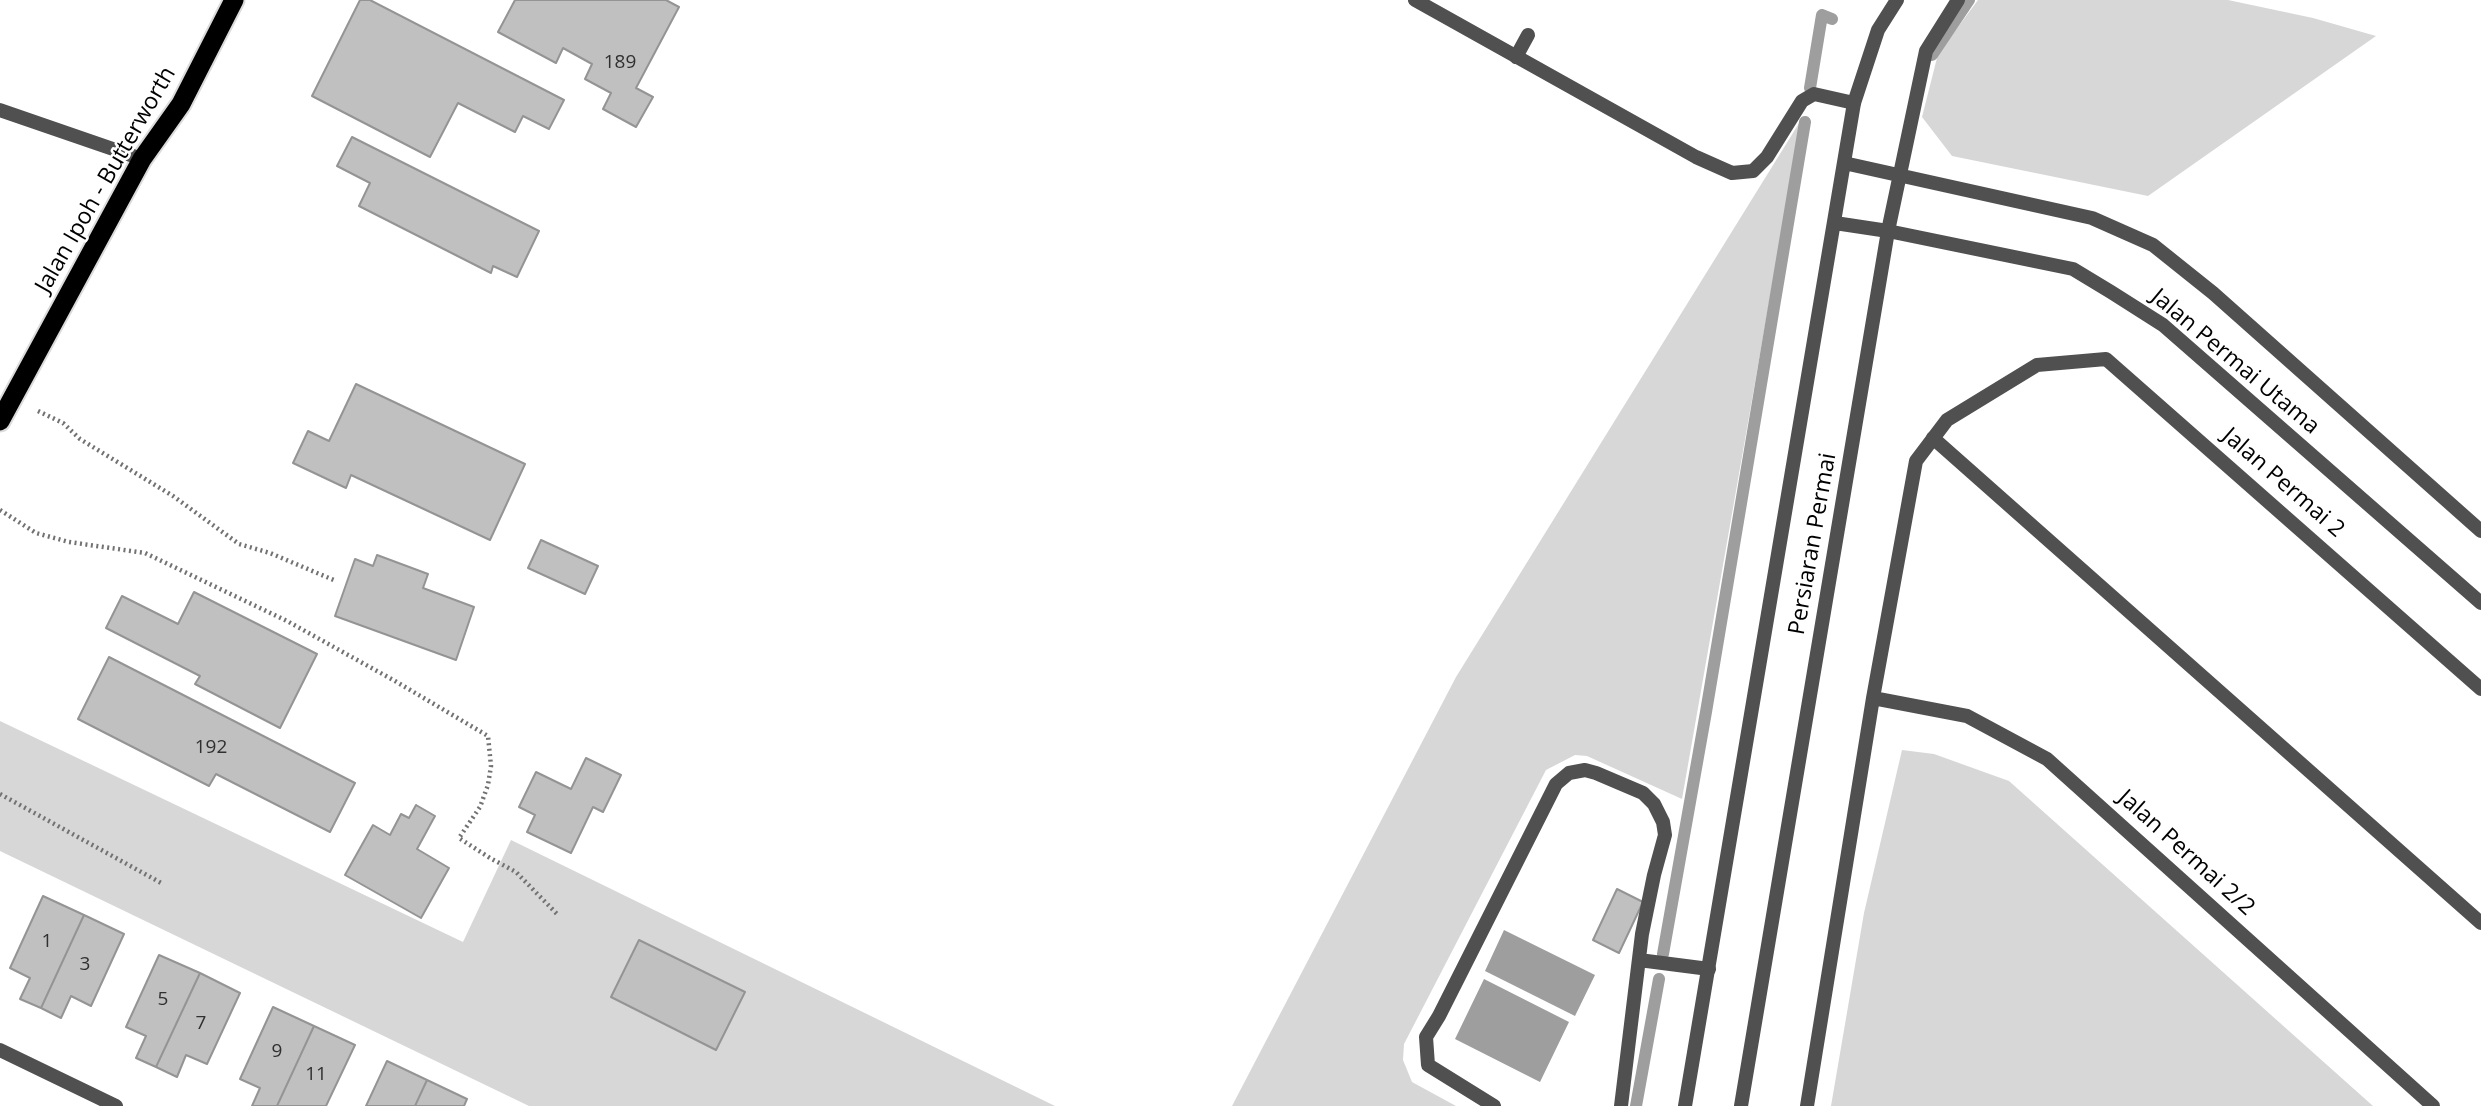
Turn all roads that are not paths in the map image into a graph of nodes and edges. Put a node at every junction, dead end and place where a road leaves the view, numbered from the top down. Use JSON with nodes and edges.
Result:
{"nodes":[{"id":1,"x":234,"y":0,"type":"edge"},
{"id":2,"x":1415,"y":0,"type":"edge"},
{"id":3,"x":1897,"y":0,"type":"edge"},
{"id":4,"x":1958,"y":0,"type":"edge"},
{"id":5,"x":1528,"y":35,"type":"dead end"},
{"id":6,"x":1516,"y":57,"type":"junction"},
{"id":7,"x":1854,"y":103,"type":"junction"},
{"id":8,"x":0,"y":110,"type":"edge"},
{"id":9,"x":142,"y":159,"type":"junction"},
{"id":10,"x":1844,"y":163,"type":"junction"},
{"id":11,"x":1900,"y":176,"type":"junction"},
{"id":12,"x":1835,"y":223,"type":"junction"},
{"id":13,"x":1888,"y":232,"type":"junction"},
{"id":14,"x":0,"y":421,"type":"edge"},
{"id":15,"x":1933,"y":438,"type":"junction"},
{"id":16,"x":2481,"y":531,"type":"edge"},
{"id":17,"x":2481,"y":603,"type":"edge"},
{"id":18,"x":2481,"y":688,"type":"edge"},
{"id":19,"x":1873,"y":698,"type":"junction"},
{"id":20,"x":2481,"y":923,"type":"edge"},
{"id":21,"x":1639,"y":960,"type":"junction"},
{"id":22,"x":1709,"y":969,"type":"junction"},
{"id":23,"x":0,"y":1050,"type":"edge"},
{"id":24,"x":116,"y":1106,"type":"edge"},
{"id":25,"x":1494,"y":1106,"type":"edge"},
{"id":26,"x":1621,"y":1106,"type":"edge"},
{"id":27,"x":1685,"y":1106,"type":"edge"},
{"id":28,"x":1741,"y":1106,"type":"edge"},
{"id":29,"x":1807,"y":1106,"type":"edge"},
{"id":30,"x":2433,"y":1106,"type":"edge"}],
"edges":[{"from":1,"to":9,"type":"highway","name":"Jalan Ipoh - Butterworth"},
{"from":2,"to":6,"type":"street"},
{"from":3,"to":7,"type":"street","name":"Persiaran Permai"},
{"from":4,"to":11,"type":"street","name":"Persiaran Permai"},
{"from":5,"to":6,"type":"street"},
{"from":6,"to":7,"type":"street"},
{"from":7,"to":10,"type":"street","name":"Persiaran Permai"},
{"from":8,"to":9,"type":"street"},
{"from":9,"to":14,"type":"highway","name":"Jalan Ipoh - Butterworth"},
{"from":10,"to":11,"type":"street","name":"Jalan Permai Utama"},
{"from":10,"to":12,"type":"street","name":"Persiaran Permai"},
{"from":11,"to":13,"type":"street","name":"Persiaran Permai"},
{"from":11,"to":16,"type":"street","name":"Jalan Permai Utama"},
{"from":12,"to":13,"type":"street","name":"Jalan Permai Utama"},
{"from":12,"to":22,"type":"street","name":"Persiaran Permai"},
{"from":13,"to":17,"type":"street","name":"Jalan Permai Utama"},
{"from":13,"to":28,"type":"street","name":"Persiaran Permai"},
{"from":15,"to":18,"type":"street","name":"Jalan Permai 2"},
{"from":15,"to":19,"type":"street"},
{"from":15,"to":20,"type":"street"},
{"from":19,"to":29,"type":"street"},
{"from":19,"to":30,"type":"street","name":"Jalan Permai 2/2"},
{"from":21,"to":22,"type":"street"},
{"from":21,"to":25,"type":"street"},
{"from":21,"to":26,"type":"street"},
{"from":22,"to":27,"type":"street","name":"Persiaran Permai"},
{"from":23,"to":24,"type":"street"}]}
